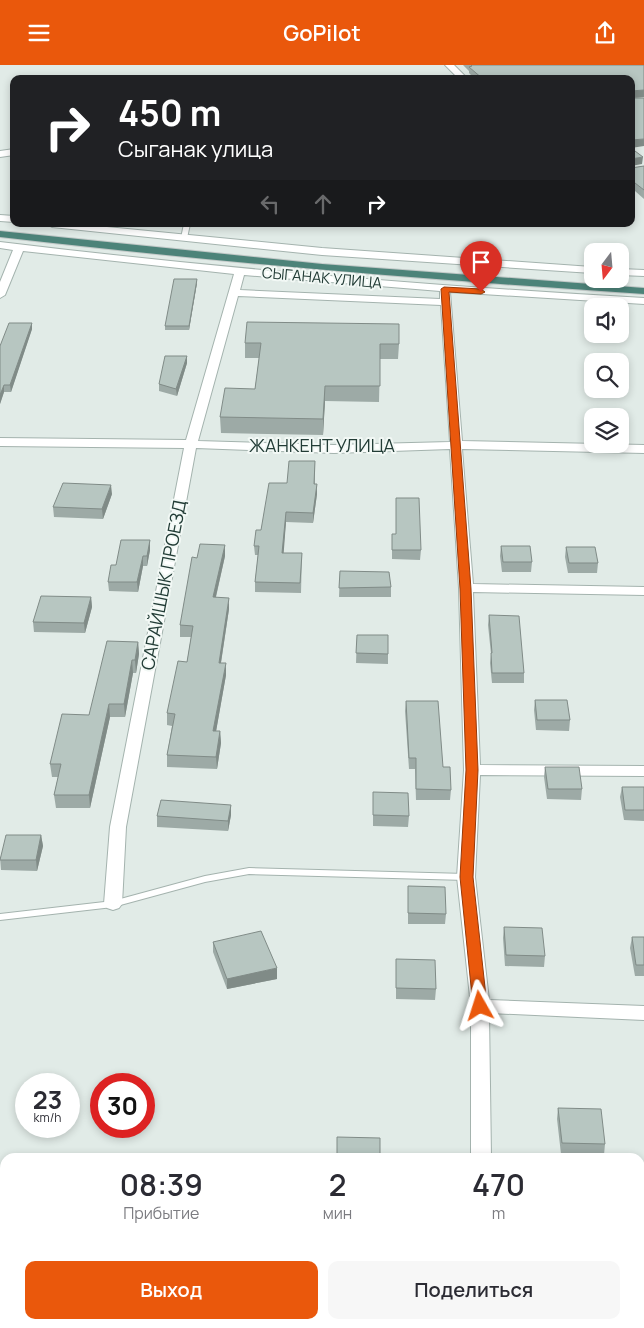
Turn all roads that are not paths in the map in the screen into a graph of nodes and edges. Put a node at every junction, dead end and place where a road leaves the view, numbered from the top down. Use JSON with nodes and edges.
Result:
{"nodes":[{"id":1,"x":449,"y":65,"type":"edge"},
{"id":2,"x":460,"y":75,"type":"edge"},
{"id":3,"x":80,"y":227,"type":"edge"},
{"id":4,"x":186,"y":227,"type":"edge"},
{"id":5,"x":0,"y":228,"type":"edge"},
{"id":6,"x":0,"y":234,"type":"edge"},
{"id":7,"x":184,"y":238,"type":"junction"},
{"id":8,"x":0,"y":245,"type":"edge"},
{"id":9,"x":19,"y":247,"type":"junction"},
{"id":10,"x":584,"y":269,"type":"edge"},
{"id":11,"x":240,"y":271,"type":"junction"},
{"id":12,"x":629,"y":272,"type":"edge"},
{"id":13,"x":644,"y":273,"type":"edge"},
{"id":14,"x":644,"y":284,"type":"edge"},
{"id":15,"x":644,"y":291,"type":"edge"},
{"id":16,"x":234,"y":293,"type":"junction"},
{"id":17,"x":0,"y":295,"type":"edge"},
{"id":18,"x":445,"y":296,"type":"junction"},
{"id":19,"x":644,"y":301,"type":"edge"},
{"id":20,"x":0,"y":442,"type":"edge"},
{"id":21,"x":191,"y":444,"type":"junction"},
{"id":22,"x":456,"y":445,"type":"junction"},
{"id":23,"x":644,"y":449,"type":"edge"},
{"id":24,"x":466,"y":589,"type":"junction"},
{"id":25,"x":644,"y":591,"type":"edge"},
{"id":26,"x":472,"y":770,"type":"junction"},
{"id":27,"x":644,"y":771,"type":"edge"},
{"id":28,"x":466,"y":877,"type":"junction"},
{"id":29,"x":113,"y":903,"type":"junction"},
{"id":30,"x":0,"y":917,"type":"edge"},
{"id":31,"x":480,"y":1006,"type":"junction"},
{"id":32,"x":644,"y":1013,"type":"edge"},
{"id":33,"x":481,"y":1153,"type":"edge"}],
"edges":[{"from":1,"to":2,"type":"street"},
{"from":3,"to":7,"type":"street"},
{"from":4,"to":7,"type":"lane"},
{"from":5,"to":14,"type":"highway"},
{"from":6,"to":15,"type":"highway"},
{"from":7,"to":10,"type":"street"},
{"from":8,"to":9,"type":"street","name":"СЫГАНАК УЛИЦА"},
{"from":9,"to":11,"type":"street","name":"СЫГАНАК УЛИЦА"},
{"from":9,"to":17,"type":"street"},
{"from":11,"to":16,"type":"street","name":"САРАЙШЫК ПРОЕЗД"},
{"from":11,"to":18,"type":"street","name":"СЫГАНАК УЛИЦА"},
{"from":12,"to":13,"type":"street"},
{"from":16,"to":18,"type":"street"},
{"from":16,"to":21,"type":"street","name":"САРАЙШЫК ПРОЕЗД"},
{"from":18,"to":19,"type":"street","name":"СЫГАНАК УЛИЦА"},
{"from":18,"to":22,"type":"street"},
{"from":20,"to":21,"type":"street","name":"ЖАНКЕНТ УЛИЦА"},
{"from":21,"to":22,"type":"street","name":"ЖАНКЕНТ УЛИЦА"},
{"from":21,"to":29,"type":"street","name":"САРАЙШЫК ПРОЕЗД"},
{"from":22,"to":23,"type":"street","name":"ЖАНКЕНТ УЛИЦА"},
{"from":22,"to":24,"type":"street"},
{"from":24,"to":25,"type":"street"},
{"from":24,"to":26,"type":"street"},
{"from":26,"to":27,"type":"street"},
{"from":26,"to":28,"type":"street"},
{"from":28,"to":29,"type":"lane"},
{"from":28,"to":31,"type":"street"},
{"from":29,"to":30,"type":"lane"},
{"from":31,"to":32,"type":"street"},
{"from":31,"to":33,"type":"street"}]}
